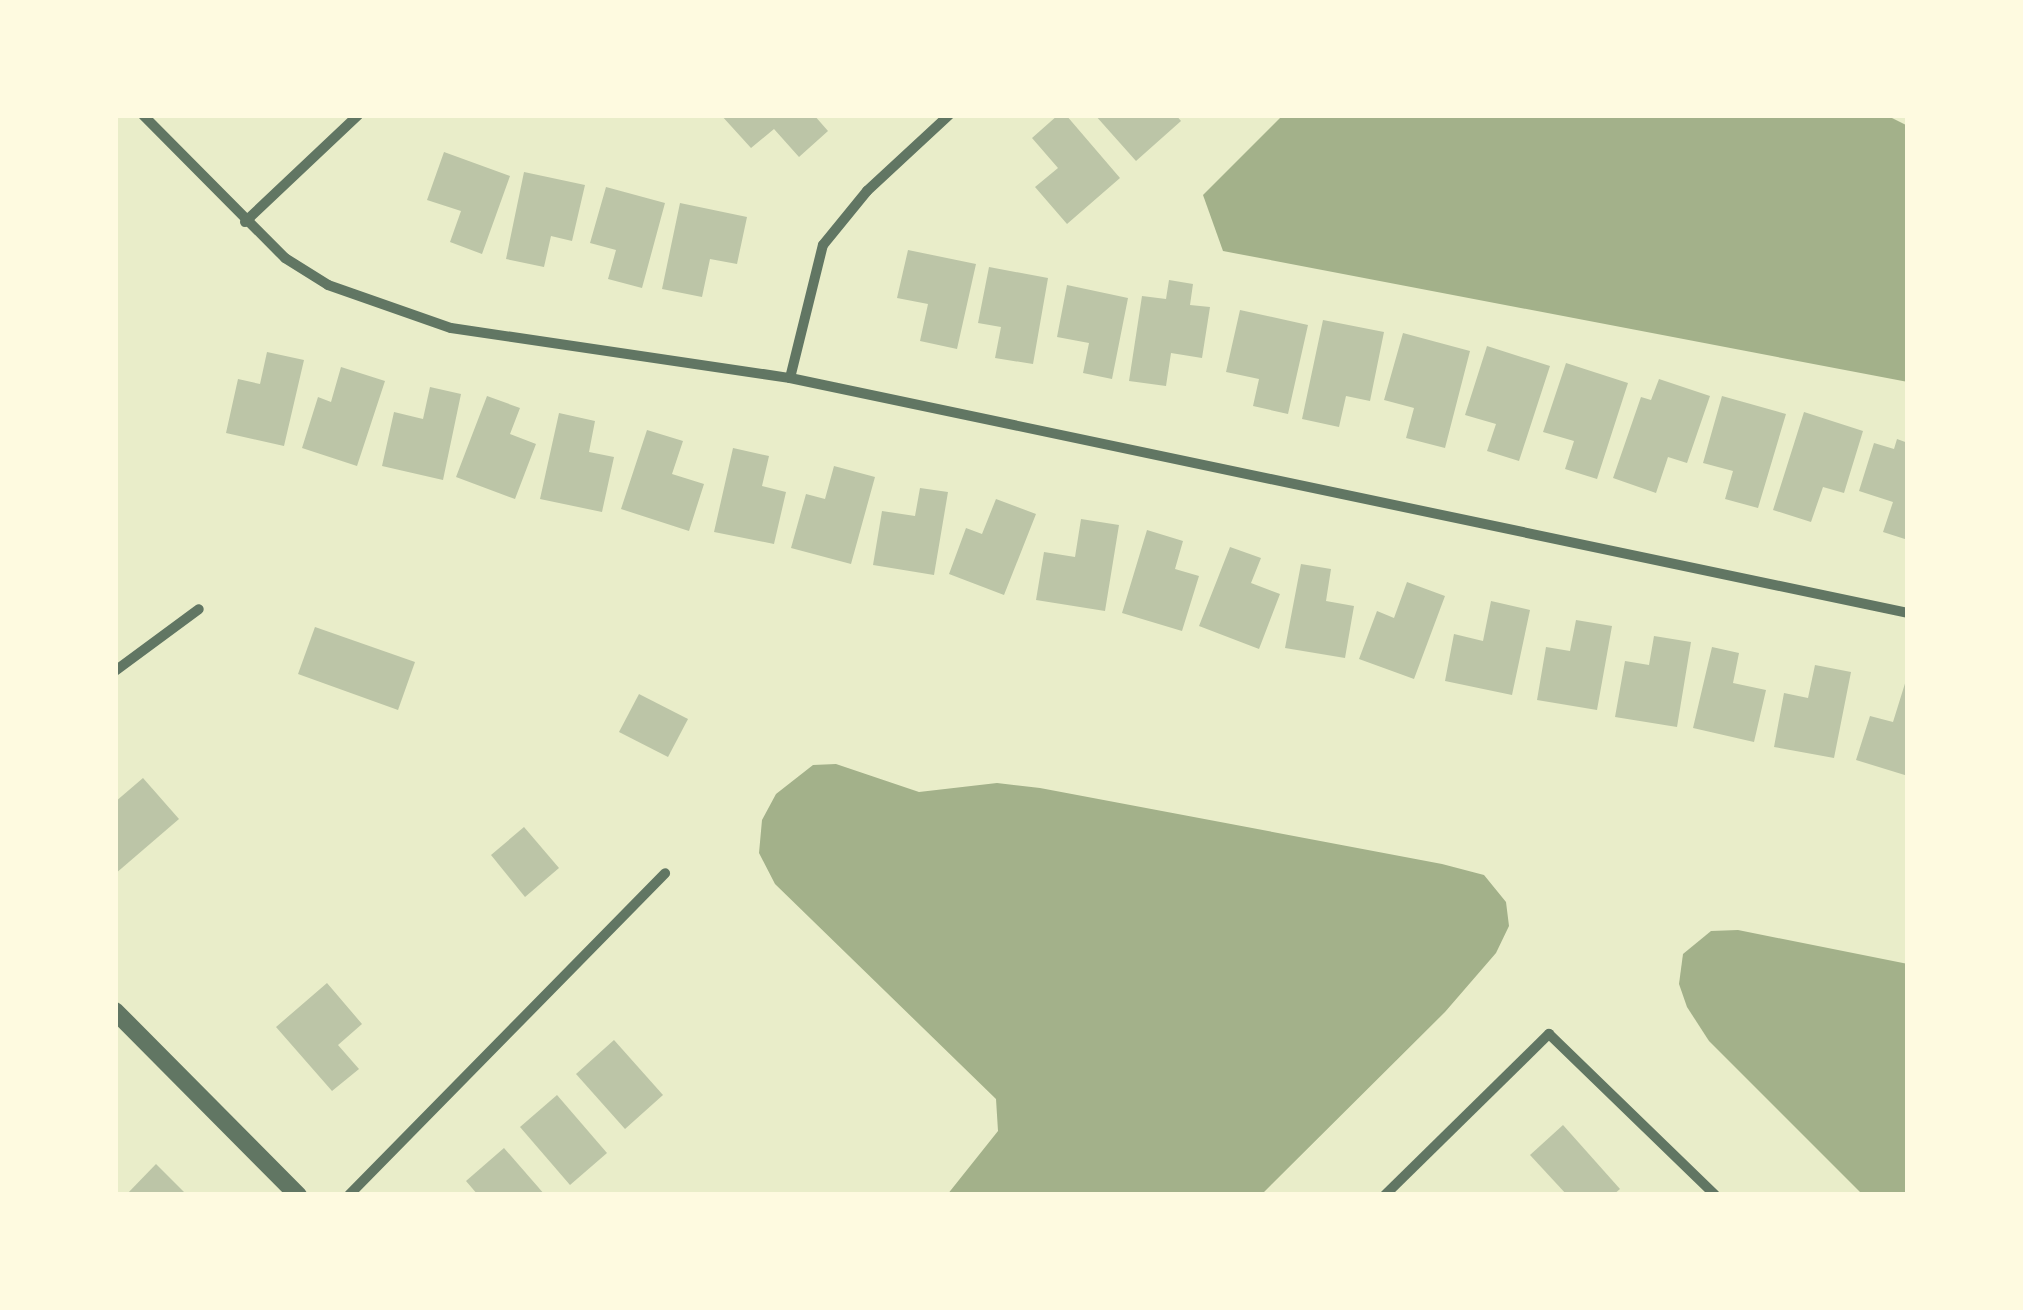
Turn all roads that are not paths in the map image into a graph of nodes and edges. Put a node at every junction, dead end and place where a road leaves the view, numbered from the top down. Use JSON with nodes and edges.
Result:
{"nodes":[{"id":1,"x":143,"y":115,"type":"edge"},
{"id":2,"x":358,"y":115,"type":"edge"},
{"id":3,"x":949,"y":115,"type":"edge"},
{"id":4,"x":244,"y":222,"type":"junction"},
{"id":5,"x":790,"y":378,"type":"junction"},
{"id":6,"x":200,"y":610,"type":"dead end"},
{"id":7,"x":1908,"y":612,"type":"edge"},
{"id":8,"x":115,"y":671,"type":"edge"},
{"id":9,"x":665,"y":873,"type":"dead end"},
{"id":10,"x":115,"y":1011,"type":"edge"},
{"id":11,"x":298,"y":1195,"type":"edge"},
{"id":12,"x":349,"y":1195,"type":"edge"},
{"id":13,"x":1385,"y":1195,"type":"edge"},
{"id":14,"x":1715,"y":1195,"type":"edge"}],
"edges":[{"from":1,"to":4,"type":"street"},
{"from":2,"to":4,"type":"street"},
{"from":3,"to":5,"type":"street"},
{"from":4,"to":5,"type":"street"},
{"from":5,"to":7,"type":"street"},
{"from":6,"to":8,"type":"street"},
{"from":9,"to":12,"type":"street"},
{"from":10,"to":11,"type":"street"},
{"from":13,"to":14,"type":"street"}]}
